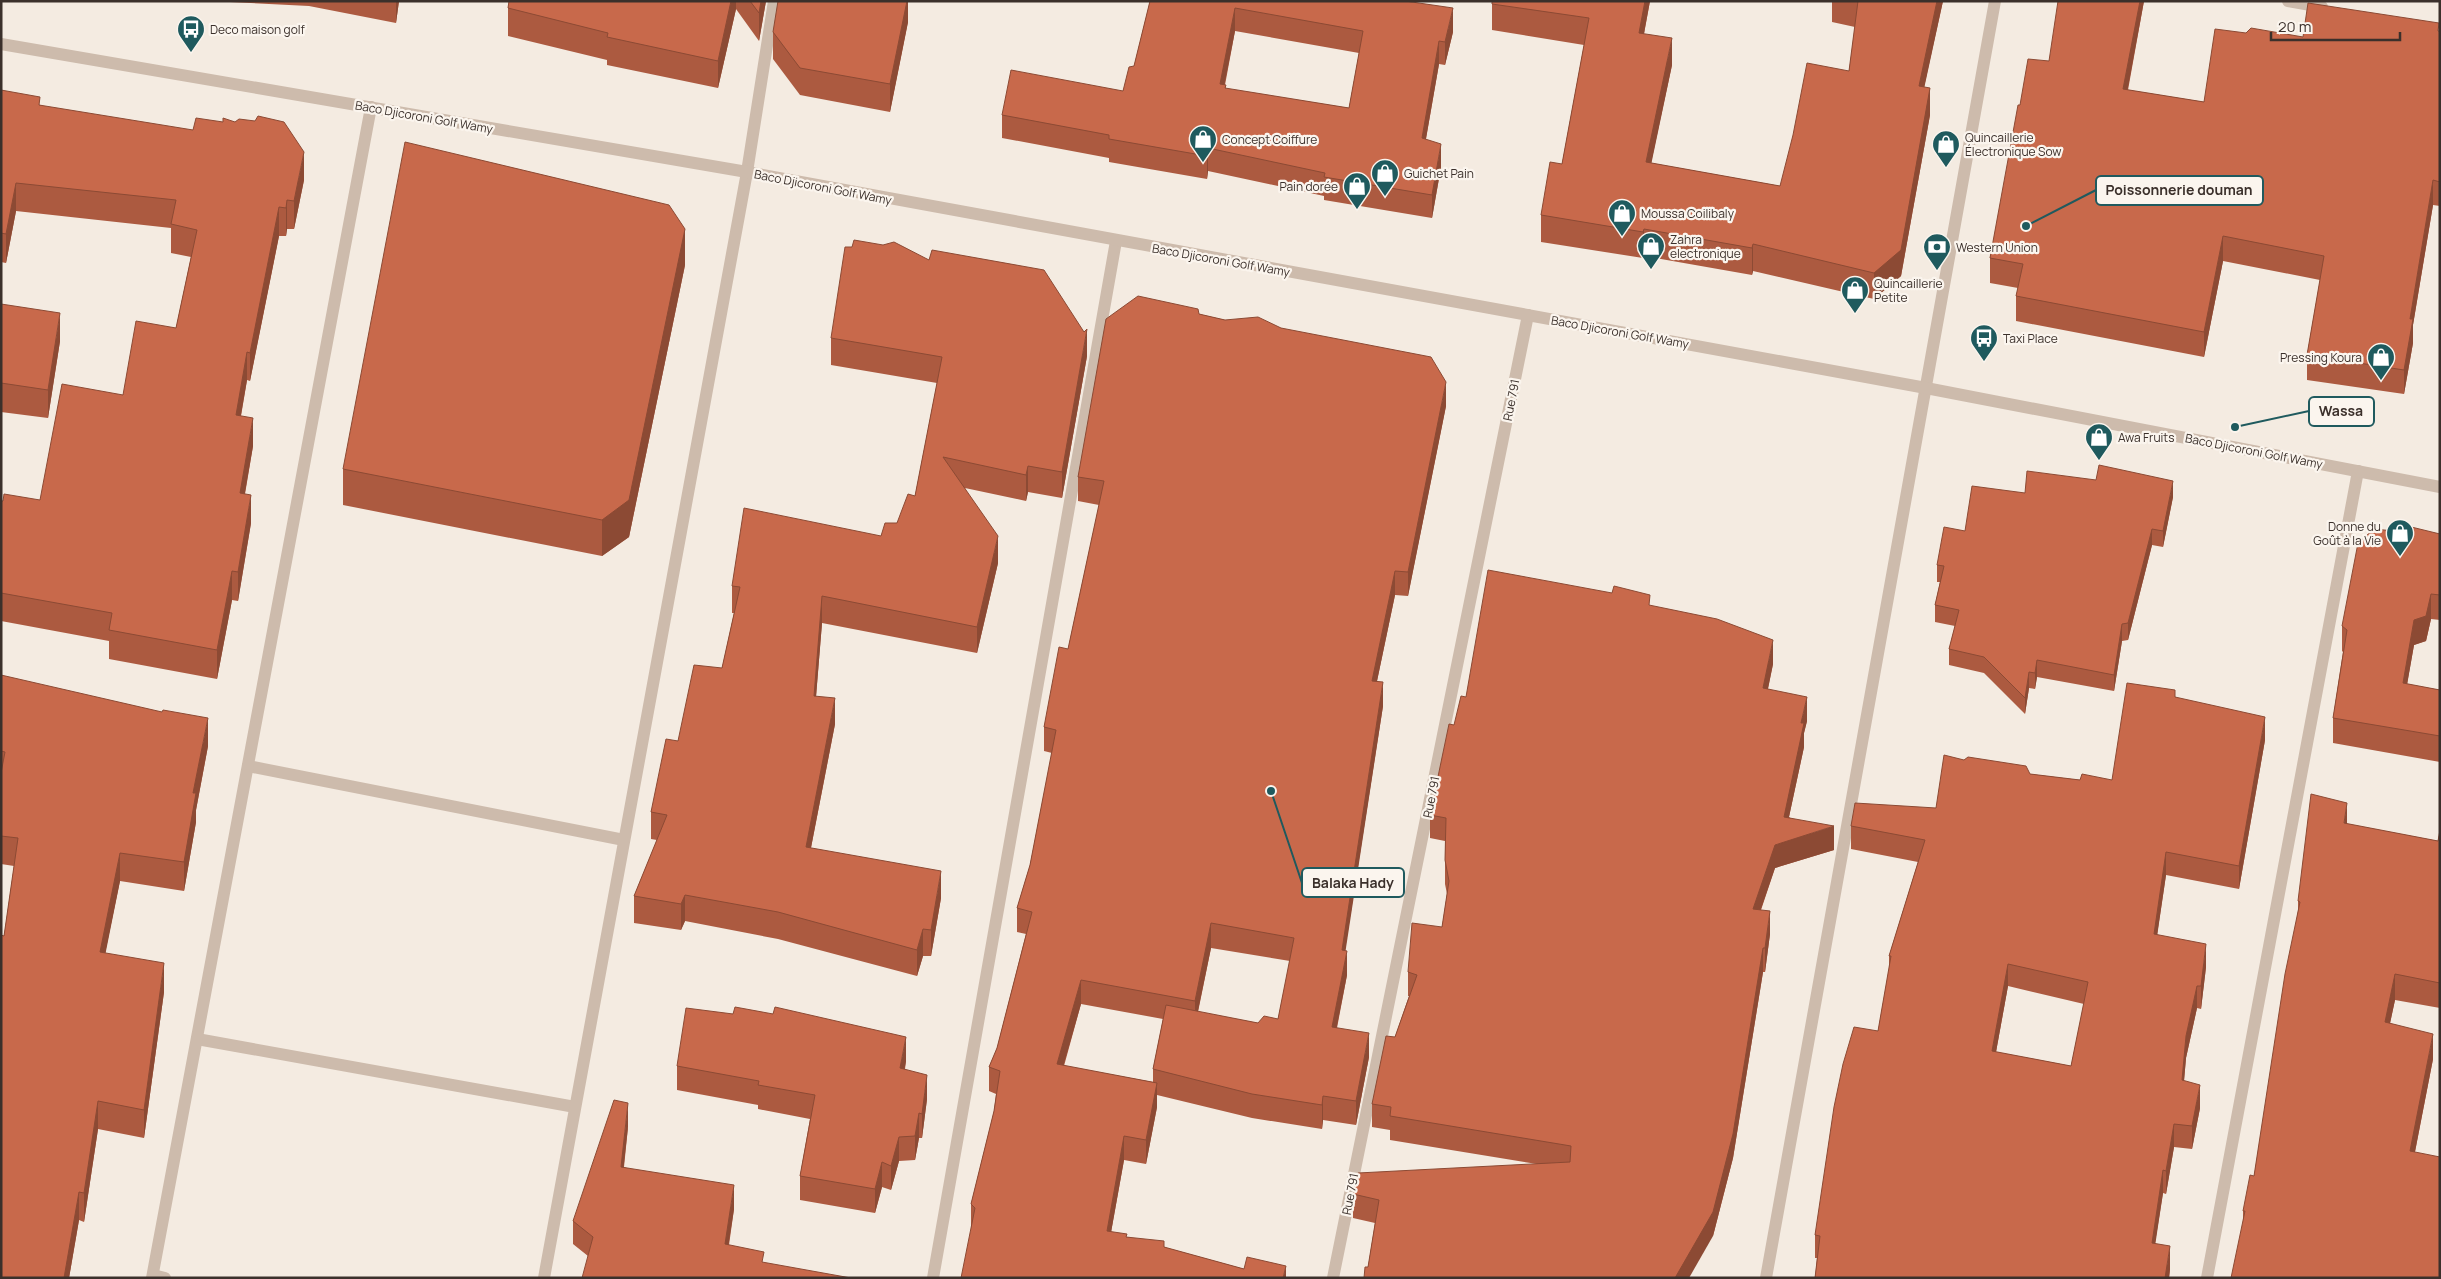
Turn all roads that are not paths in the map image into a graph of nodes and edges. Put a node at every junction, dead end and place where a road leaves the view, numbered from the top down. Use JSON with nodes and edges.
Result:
{"nodes":[{"id":1,"x":774,"y":1,"type":"edge"},
{"id":2,"x":1995,"y":1,"type":"edge"},
{"id":3,"x":2288,"y":1,"type":"edge"},
{"id":4,"x":2335,"y":10,"type":"edge"},
{"id":5,"x":1,"y":44,"type":"edge"},
{"id":6,"x":371,"y":107,"type":"junction"},
{"id":7,"x":747,"y":172,"type":"junction"},
{"id":8,"x":1116,"y":241,"type":"junction"},
{"id":9,"x":1528,"y":315,"type":"junction"},
{"id":10,"x":1926,"y":388,"type":"junction"},
{"id":11,"x":2358,"y":471,"type":"junction"},
{"id":12,"x":2440,"y":486,"type":"edge"},
{"id":13,"x":248,"y":766,"type":"junction"},
{"id":14,"x":624,"y":840,"type":"junction"},
{"id":15,"x":197,"y":1039,"type":"junction"},
{"id":16,"x":575,"y":1108,"type":"junction"},
{"id":17,"x":157,"y":1277,"type":"edge"},
{"id":18,"x":544,"y":1278,"type":"edge"},
{"id":19,"x":932,"y":1278,"type":"edge"},
{"id":20,"x":1333,"y":1278,"type":"edge"},
{"id":21,"x":1766,"y":1278,"type":"edge"},
{"id":22,"x":2207,"y":1278,"type":"edge"}],
"edges":[{"from":1,"to":7,"type":"street"},
{"from":2,"to":10,"type":"street"},
{"from":3,"to":4,"type":"street"},
{"from":5,"to":6,"type":"street","name":"Baco Djicoroni Golf Wamy"},
{"from":6,"to":7,"type":"street","name":"Baco Djicoroni Golf Wamy"},
{"from":6,"to":13,"type":"street"},
{"from":7,"to":8,"type":"street","name":"Baco Djicoroni Golf Wamy"},
{"from":7,"to":14,"type":"street"},
{"from":8,"to":9,"type":"street","name":"Baco Djicoroni Golf Wamy"},
{"from":8,"to":19,"type":"street"},
{"from":9,"to":10,"type":"street","name":"Baco Djicoroni Golf Wamy"},
{"from":9,"to":20,"type":"street","name":"Rue 791"},
{"from":10,"to":11,"type":"street","name":"Baco Djicoroni Golf Wamy"},
{"from":10,"to":21,"type":"street"},
{"from":11,"to":12,"type":"street","name":"Baco Djicoroni Golf Wamy"},
{"from":11,"to":22,"type":"street"},
{"from":13,"to":14,"type":"street"},
{"from":13,"to":15,"type":"street"},
{"from":14,"to":16,"type":"street"},
{"from":15,"to":16,"type":"street"},
{"from":15,"to":17,"type":"street"},
{"from":16,"to":18,"type":"street"}]}
